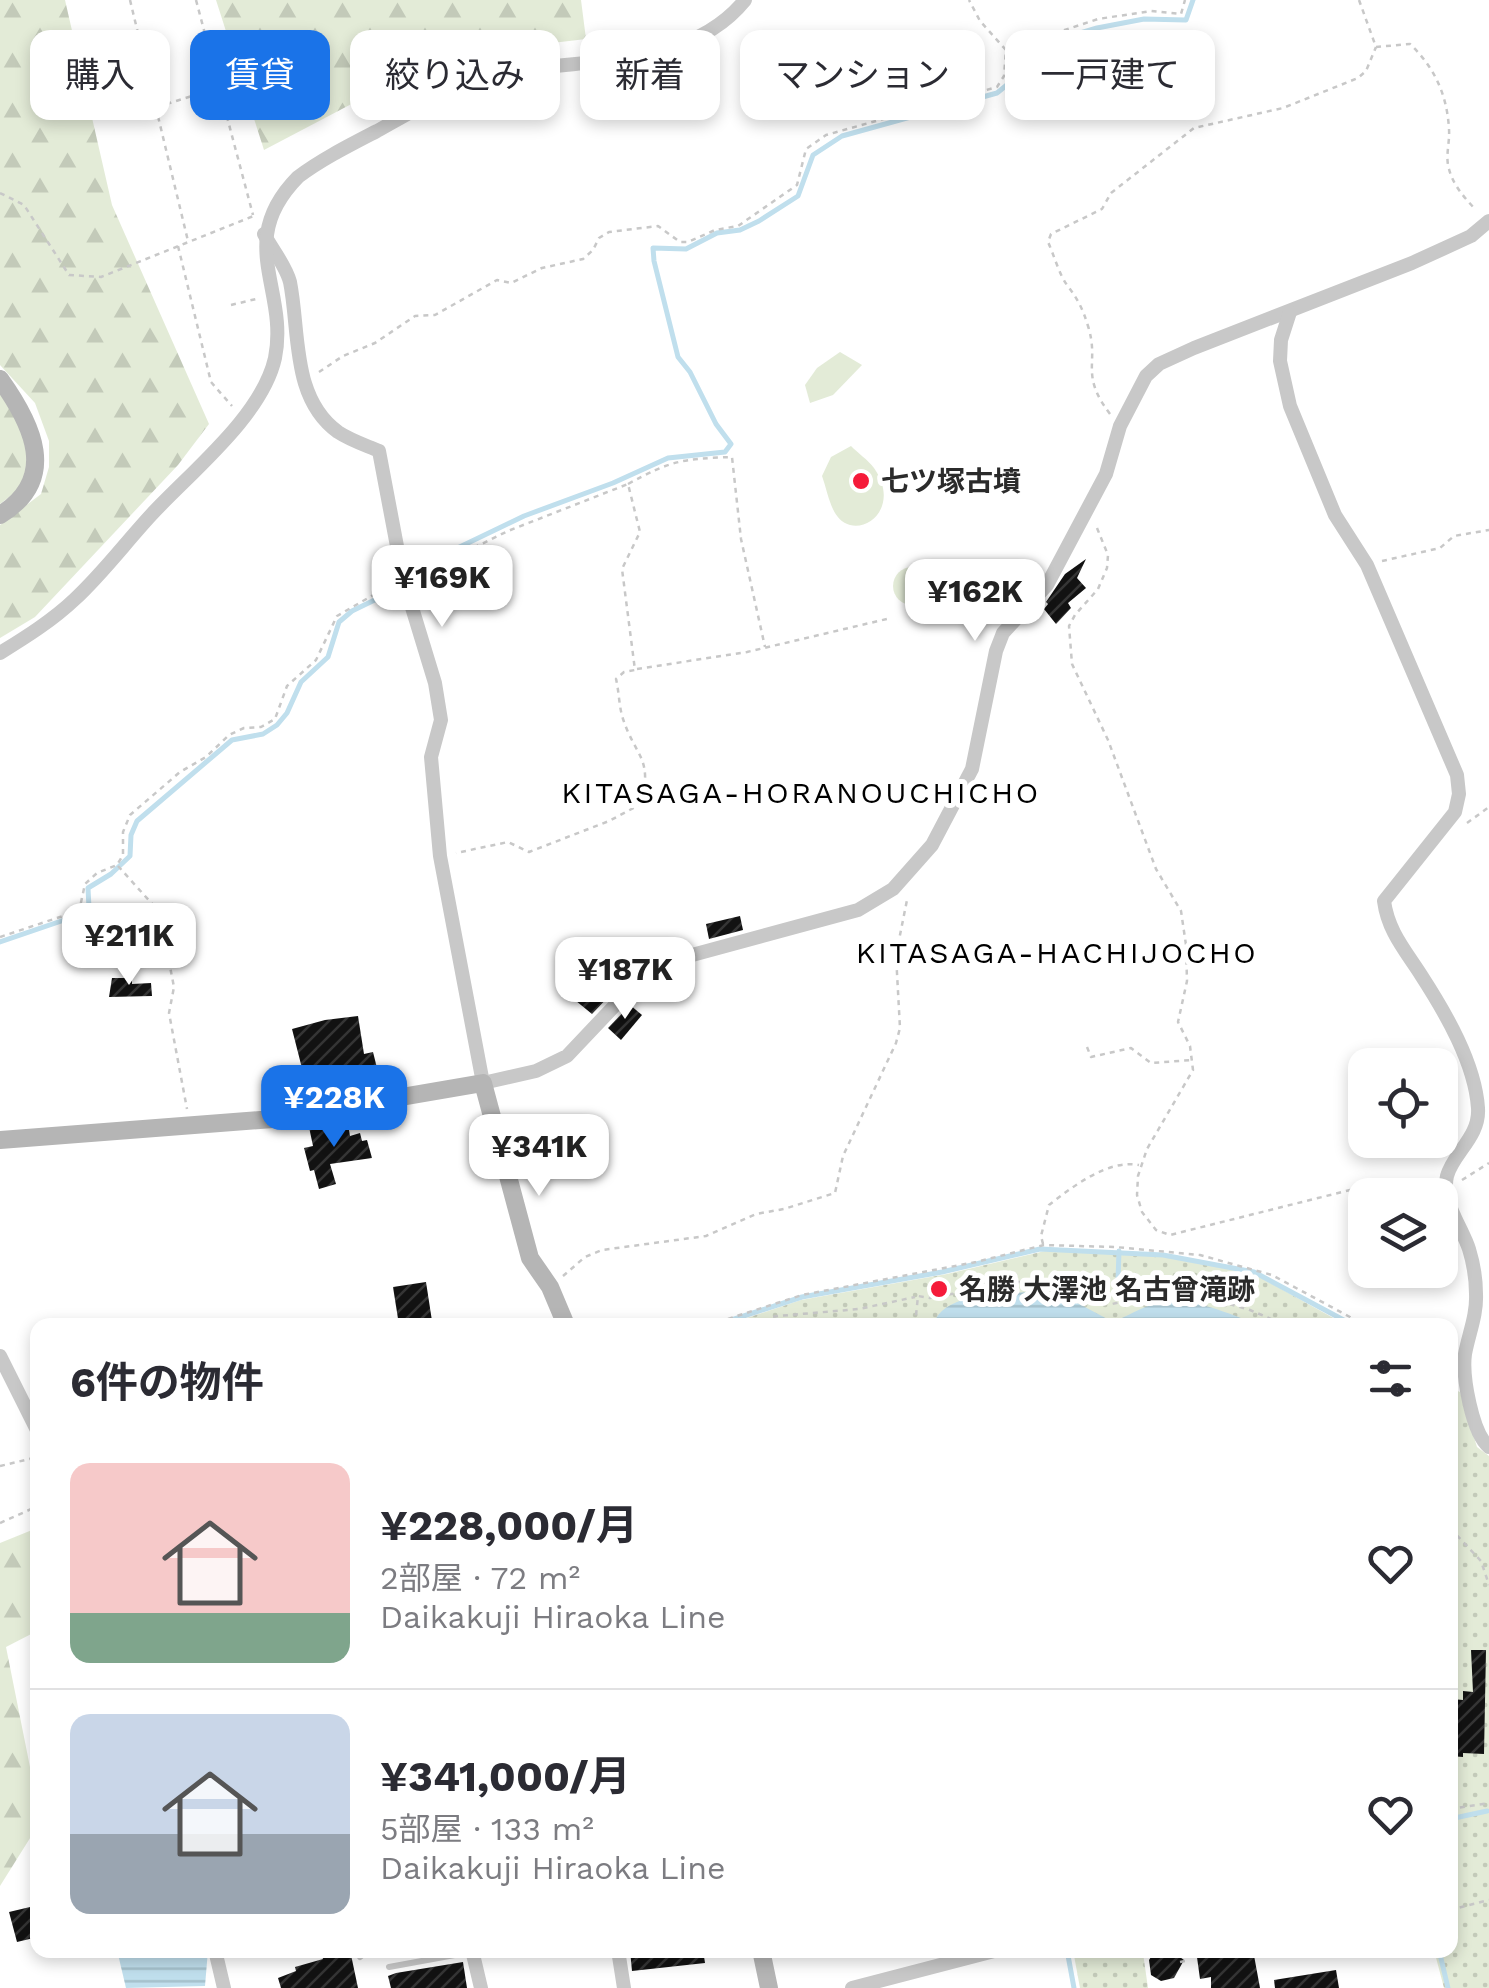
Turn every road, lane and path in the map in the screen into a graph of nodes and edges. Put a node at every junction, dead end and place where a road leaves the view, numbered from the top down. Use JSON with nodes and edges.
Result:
{"nodes":[{"id":1,"x":130,"y":0,"type":"edge"},
{"id":2,"x":196,"y":0,"type":"edge"},
{"id":3,"x":745,"y":0,"type":"edge"},
{"id":4,"x":969,"y":0,"type":"edge"},
{"id":5,"x":1186,"y":0,"type":"edge"},
{"id":6,"x":1360,"y":0,"type":"edge"},
{"id":7,"x":137,"y":30,"type":"edge"},
{"id":8,"x":204,"y":30,"type":"edge"},
{"id":9,"x":1065,"y":30,"type":"edge"},
{"id":10,"x":1376,"y":47,"type":"junction"},
{"id":11,"x":1005,"y":49,"type":"edge"},
{"id":12,"x":1005,"y":63,"type":"edge"},
{"id":13,"x":159,"y":120,"type":"edge"},
{"id":14,"x":228,"y":120,"type":"edge"},
{"id":15,"x":0,"y":193,"type":"edge"},
{"id":16,"x":276,"y":207,"type":"junction"},
{"id":17,"x":253,"y":216,"type":"junction"},
{"id":18,"x":1488,"y":222,"type":"edge"},
{"id":19,"x":264,"y":234,"type":"junction"},
{"id":20,"x":189,"y":242,"type":"junction"},
{"id":21,"x":178,"y":246,"type":"junction"},
{"id":22,"x":272,"y":295,"type":"junction"},
{"id":23,"x":231,"y":305,"type":"dead end"},
{"id":24,"x":1290,"y":312,"type":"junction"},
{"id":25,"x":304,"y":376,"type":"junction"},
{"id":26,"x":0,"y":379,"type":"edge"},
{"id":27,"x":243,"y":419,"type":"junction"},
{"id":28,"x":1120,"y":426,"type":"junction"},
{"id":29,"x":628,"y":484,"type":"junction"},
{"id":30,"x":1087,"y":510,"type":"junction"},
{"id":31,"x":0,"y":515,"type":"edge"},
{"id":32,"x":1489,"y":530,"type":"edge"},
{"id":33,"x":1367,"y":565,"type":"junction"},
{"id":34,"x":404,"y":580,"type":"junction"},
{"id":35,"x":892,"y":618,"type":"dead end"},
{"id":36,"x":765,"y":647,"type":"junction"},
{"id":37,"x":0,"y":653,"type":"edge"},
{"id":38,"x":635,"y":670,"type":"junction"},
{"id":39,"x":440,"y":856,"type":"junction"},
{"id":40,"x":117,"y":865,"type":"junction"},
{"id":41,"x":908,"y":895,"type":"dead end"},
{"id":42,"x":0,"y":938,"type":"edge"},
{"id":43,"x":1088,"y":1048,"type":"dead end"},
{"id":44,"x":1192,"y":1060,"type":"junction"},
{"id":45,"x":484,"y":1083,"type":"junction"},
{"id":46,"x":190,"y":1126,"type":"junction"},
{"id":47,"x":0,"y":1140,"type":"edge"},
{"id":48,"x":1489,"y":1164,"type":"edge"},
{"id":49,"x":1139,"y":1165,"type":"junction"},
{"id":50,"x":1447,"y":1178,"type":"edge"},
{"id":51,"x":1458,"y":1181,"type":"edge"},
{"id":52,"x":1348,"y":1190,"type":"edge"},
{"id":53,"x":1458,"y":1226,"type":"edge"},
{"id":54,"x":1044,"y":1245,"type":"junction"},
{"id":55,"x":550,"y":1287,"type":"junction"},
{"id":56,"x":918,"y":1296,"type":"junction"},
{"id":57,"x":563,"y":1318,"type":"edge"},
{"id":58,"x":731,"y":1318,"type":"edge"},
{"id":59,"x":772,"y":1318,"type":"edge"},
{"id":60,"x":916,"y":1318,"type":"edge"},
{"id":61,"x":1269,"y":1318,"type":"edge"},
{"id":62,"x":1352,"y":1318,"type":"edge"},
{"id":63,"x":0,"y":1356,"type":"edge"},
{"id":64,"x":30,"y":1416,"type":"edge"},
{"id":65,"x":1489,"y":1448,"type":"edge"},
{"id":66,"x":30,"y":1459,"type":"edge"},
{"id":67,"x":0,"y":1466,"type":"edge"},
{"id":68,"x":30,"y":1510,"type":"edge"},
{"id":69,"x":0,"y":1523,"type":"edge"},
{"id":70,"x":1458,"y":1537,"type":"edge"},
{"id":71,"x":1489,"y":1584,"type":"edge"},
{"id":72,"x":1489,"y":1794,"type":"edge"},
{"id":73,"x":1487,"y":1802,"type":"edge"},
{"id":74,"x":1458,"y":1807,"type":"edge"},
{"id":75,"x":1489,"y":1900,"type":"edge"},
{"id":76,"x":1458,"y":1908,"type":"edge"},
{"id":77,"x":217,"y":1958,"type":"edge"},
{"id":78,"x":433,"y":1958,"type":"edge"},
{"id":79,"x":474,"y":1958,"type":"edge"},
{"id":80,"x":619,"y":1958,"type":"edge"},
{"id":81,"x":763,"y":1958,"type":"edge"},
{"id":82,"x":937,"y":1958,"type":"edge"},
{"id":83,"x":389,"y":1966,"type":"dead end"},
{"id":84,"x":224,"y":1988,"type":"edge"},
{"id":85,"x":481,"y":1988,"type":"edge"},
{"id":86,"x":624,"y":1988,"type":"edge"},
{"id":87,"x":769,"y":1988,"type":"edge"},
{"id":88,"x":852,"y":1988,"type":"edge"}],
"edges":[{"from":1,"to":7,"type":"path"},
{"from":2,"to":8,"type":"path"},
{"from":3,"to":16,"type":"street"},
{"from":4,"to":11,"type":"path"},
{"from":5,"to":9,"type":"path"},
{"from":6,"to":10,"type":"path"},
{"from":10,"to":18,"type":"path"},
{"from":10,"to":28,"type":"path"},
{"from":12,"to":25,"type":"path"},
{"from":13,"to":20,"type":"path"},
{"from":14,"to":17,"type":"path"},
{"from":15,"to":21,"type":"path"},
{"from":16,"to":17,"type":"path"},
{"from":16,"to":19,"type":"street"},
{"from":17,"to":20,"type":"path"},
{"from":18,"to":24,"type":"street"},
{"from":19,"to":22,"type":"street"},
{"from":19,"to":25,"type":"street"},
{"from":20,"to":21,"type":"path"},
{"from":21,"to":27,"type":"path"},
{"from":22,"to":23,"type":"path"},
{"from":22,"to":27,"type":"street"},
{"from":24,"to":28,"type":"street"},
{"from":24,"to":33,"type":"street"},
{"from":25,"to":34,"type":"street"},
{"from":26,"to":31,"type":"main road"},
{"from":27,"to":37,"type":"street"},
{"from":28,"to":30,"type":"street"},
{"from":29,"to":34,"type":"path"},
{"from":29,"to":36,"type":"path"},
{"from":29,"to":38,"type":"path"},
{"from":30,"to":44,"type":"path"},
{"from":30,"to":45,"type":"street"},
{"from":32,"to":33,"type":"path"},
{"from":33,"to":50,"type":"street"},
{"from":34,"to":39,"type":"street"},
{"from":34,"to":40,"type":"path"},
{"from":35,"to":36,"type":"path"},
{"from":36,"to":38,"type":"path"},
{"from":38,"to":39,"type":"path"},
{"from":39,"to":45,"type":"street"},
{"from":40,"to":42,"type":"path"},
{"from":40,"to":46,"type":"path"},
{"from":41,"to":55,"type":"path"},
{"from":43,"to":44,"type":"path"},
{"from":44,"to":49,"type":"path"},
{"from":45,"to":46,"type":"main road"},
{"from":45,"to":55,"type":"main road"},
{"from":46,"to":47,"type":"main road"},
{"from":48,"to":51,"type":"path"},
{"from":49,"to":52,"type":"path"},
{"from":49,"to":54,"type":"path"},
{"from":53,"to":65,"type":"street"},
{"from":54,"to":58,"type":"path"},
{"from":54,"to":62,"type":"path"},
{"from":55,"to":57,"type":"main road"},
{"from":56,"to":59,"type":"path"},
{"from":56,"to":60,"type":"path"},
{"from":56,"to":61,"type":"path"},
{"from":63,"to":64,"type":"street"},
{"from":66,"to":67,"type":"path"},
{"from":68,"to":69,"type":"path"},
{"from":70,"to":71,"type":"path"},
{"from":72,"to":73,"type":"path"},
{"from":73,"to":74,"type":"path"},
{"from":75,"to":76,"type":"path"},
{"from":77,"to":84,"type":"street"},
{"from":78,"to":83,"type":"lane"},
{"from":79,"to":85,"type":"street"},
{"from":80,"to":86,"type":"street"},
{"from":81,"to":87,"type":"main road"},
{"from":82,"to":88,"type":"street"}]}
